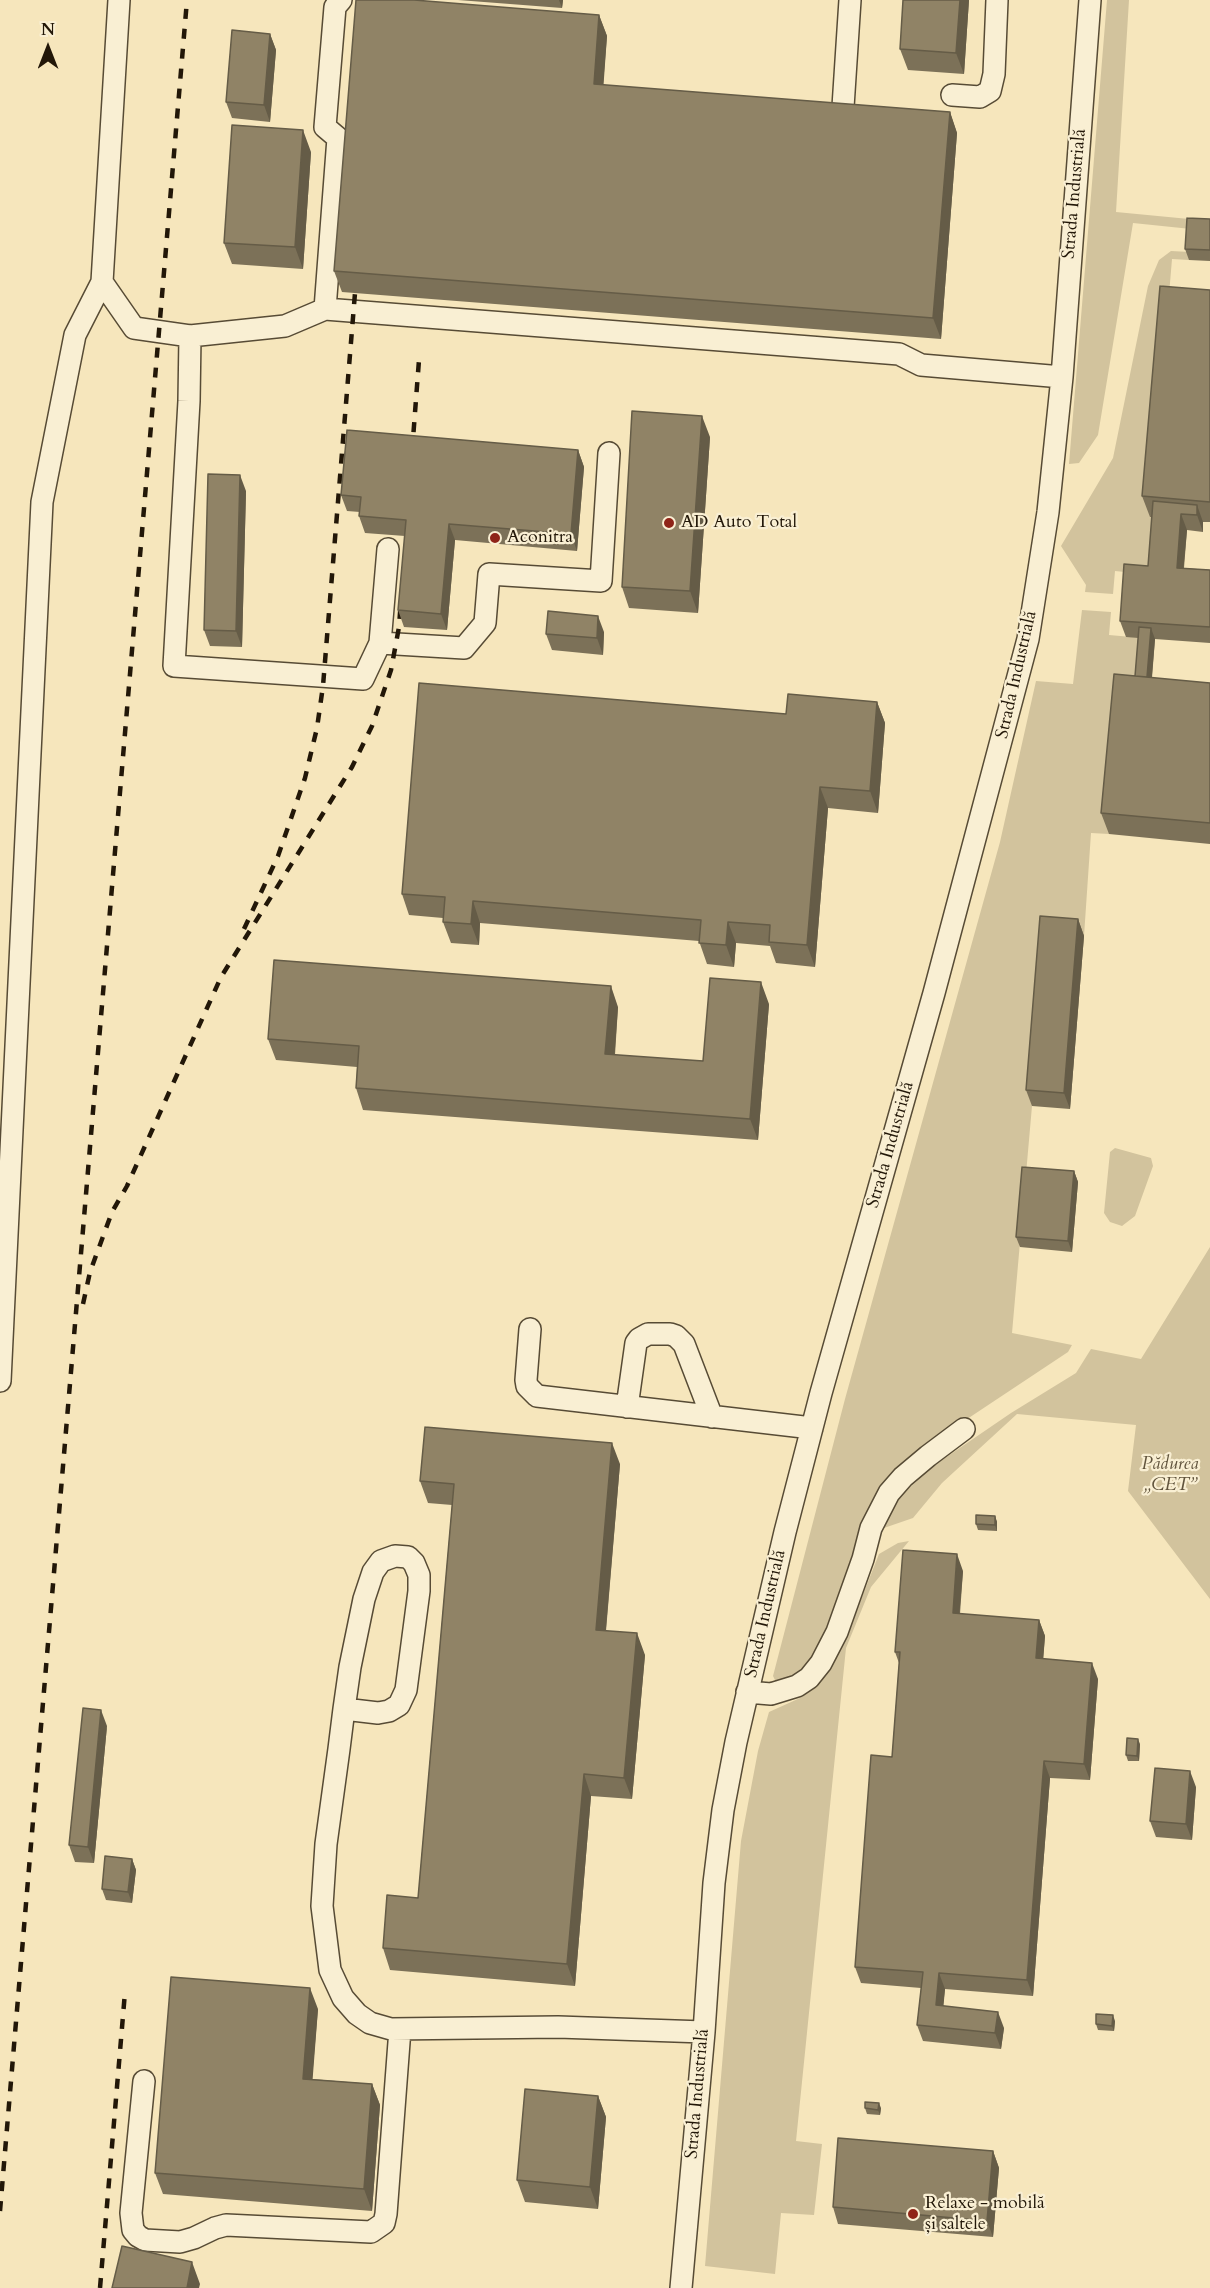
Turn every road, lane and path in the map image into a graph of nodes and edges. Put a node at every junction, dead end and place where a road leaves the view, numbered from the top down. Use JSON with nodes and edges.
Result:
{"nodes":[{"id":1,"x":119,"y":0,"type":"edge"},
{"id":2,"x":341,"y":0,"type":"edge"},
{"id":3,"x":850,"y":0,"type":"edge"},
{"id":4,"x":997,"y":0,"type":"edge"},
{"id":5,"x":1090,"y":0,"type":"edge"},
{"id":6,"x":952,"y":95,"type":"dead end"},
{"id":7,"x":843,"y":107,"type":"edge"},
{"id":8,"x":102,"y":282,"type":"junction"},
{"id":9,"x":325,"y":309,"type":"junction"},
{"id":10,"x":190,"y":336,"type":"junction"},
{"id":11,"x":1062,"y":377,"type":"junction"},
{"id":12,"x":609,"y":453,"type":"dead end"},
{"id":13,"x":388,"y":549,"type":"dead end"},
{"id":14,"x":380,"y":643,"type":"junction"},
{"id":15,"x":530,"y":1329,"type":"dead end"},
{"id":16,"x":0,"y":1381,"type":"edge"},
{"id":17,"x":627,"y":1407,"type":"junction"},
{"id":18,"x":712,"y":1417,"type":"junction"},
{"id":19,"x":812,"y":1428,"type":"junction"},
{"id":20,"x":964,"y":1430,"type":"dead end"},
{"id":21,"x":747,"y":1692,"type":"junction"},
{"id":22,"x":345,"y":1709,"type":"junction"},
{"id":23,"x":400,"y":2029,"type":"junction"},
{"id":24,"x":704,"y":2032,"type":"junction"},
{"id":25,"x":144,"y":2081,"type":"dead end"},
{"id":26,"x":681,"y":2288,"type":"edge"}],
"edges":[{"from":1,"to":8,"type":"street"},
{"from":2,"to":9,"type":"street"},
{"from":3,"to":7,"type":"street"},
{"from":4,"to":6,"type":"street"},
{"from":5,"to":11,"type":"street","name":"Strada Industrială"},
{"from":8,"to":10,"type":"street"},
{"from":8,"to":16,"type":"street"},
{"from":9,"to":10,"type":"street"},
{"from":9,"to":11,"type":"street"},
{"from":10,"to":14,"type":"street"},
{"from":11,"to":19,"type":"street","name":"Strada Industrială"},
{"from":12,"to":14,"type":"street"},
{"from":13,"to":14,"type":"street"},
{"from":15,"to":17,"type":"street"},
{"from":17,"to":18,"type":"street"},
{"from":17,"to":18,"type":"street"},
{"from":18,"to":19,"type":"street"},
{"from":19,"to":21,"type":"street","name":"Strada Industrială"},
{"from":20,"to":21,"type":"street"},
{"from":21,"to":24,"type":"street","name":"Strada Industrială"},
{"from":22,"to":22,"type":"street"},
{"from":22,"to":23,"type":"street"},
{"from":23,"to":24,"type":"street"},
{"from":23,"to":25,"type":"street"},
{"from":24,"to":26,"type":"street","name":"Strada Industrială"}]}
